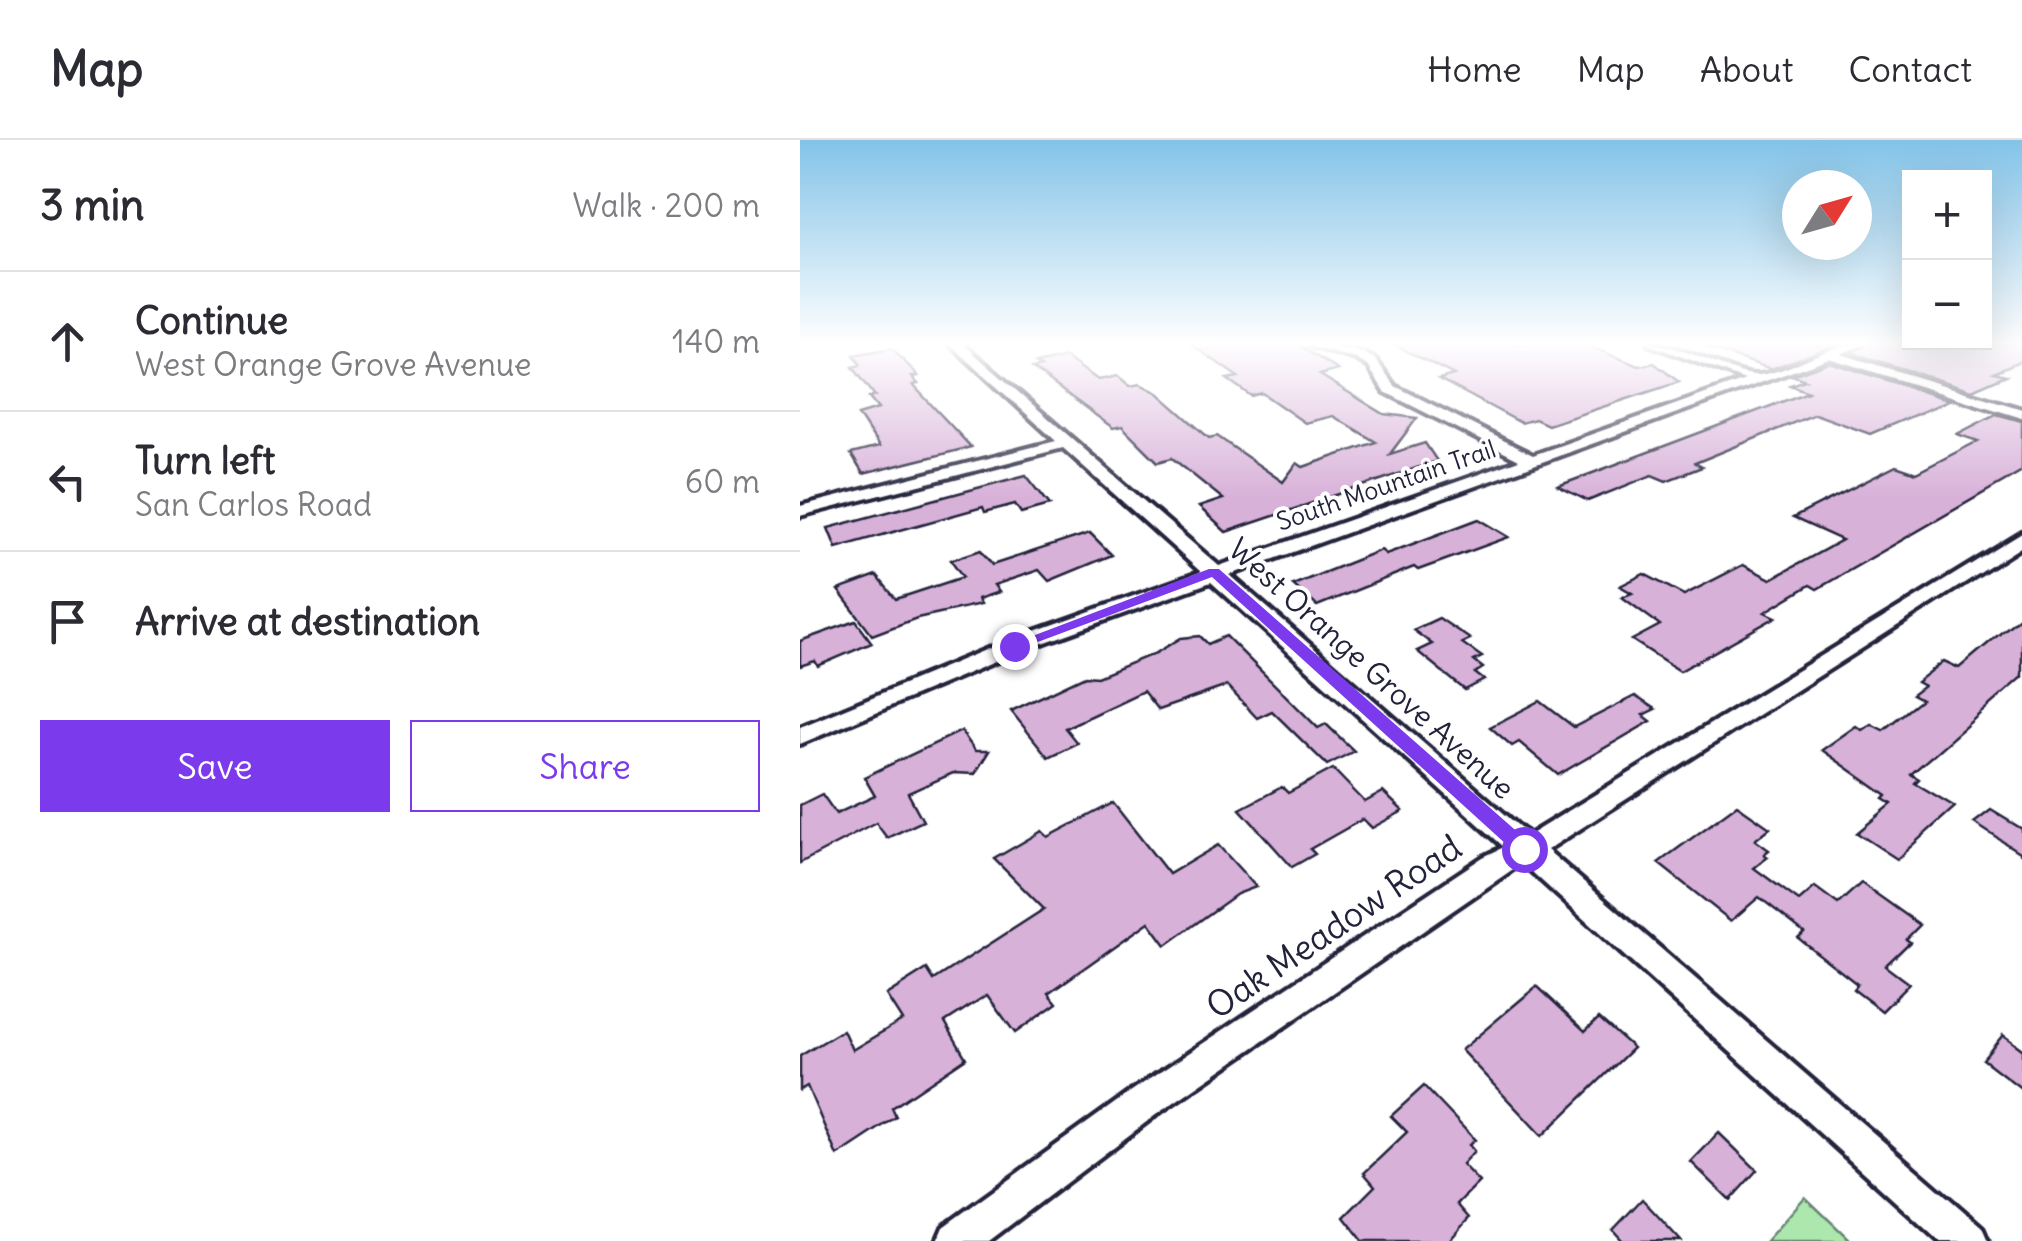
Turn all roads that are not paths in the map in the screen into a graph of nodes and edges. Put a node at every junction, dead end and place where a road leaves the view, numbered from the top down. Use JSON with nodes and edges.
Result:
{"nodes":[{"id":1,"x":1015,"y":395,"type":"edge"},
{"id":2,"x":1403,"y":395,"type":"edge"},
{"id":3,"x":1715,"y":395,"type":"edge"},
{"id":4,"x":1962,"y":395,"type":"edge"},
{"id":5,"x":2022,"y":414,"type":"edge"},
{"id":6,"x":1068,"y":442,"type":"junction"},
{"id":7,"x":1531,"y":460,"type":"junction"},
{"id":8,"x":800,"y":511,"type":"edge"},
{"id":9,"x":2022,"y":538,"type":"edge"},
{"id":10,"x":1214,"y":572,"type":"junction"},
{"id":11,"x":800,"y":736,"type":"edge"},
{"id":12,"x":1524,"y":849,"type":"junction"},
{"id":13,"x":957,"y":1241,"type":"edge"},
{"id":14,"x":1968,"y":1241,"type":"edge"}],
"edges":[{"from":1,"to":6,"type":"street","name":"West Orange Grove Avenue"},
{"from":2,"to":7,"type":"street"},
{"from":3,"to":7,"type":"street","name":"South Mountain Trail"},
{"from":4,"to":5,"type":"street"},
{"from":6,"to":8,"type":"street"},
{"from":6,"to":10,"type":"street","name":"West Orange Grove Avenue"},
{"from":7,"to":10,"type":"street","name":"South Mountain Trail"},
{"from":9,"to":12,"type":"street","name":"Oak Meadow Road"},
{"from":10,"to":11,"type":"street","name":"South Mountain Trail"},
{"from":10,"to":12,"type":"street","name":"West Orange Grove Avenue"},
{"from":12,"to":13,"type":"street","name":"Oak Meadow Road"},
{"from":12,"to":14,"type":"street","name":"West Orange Grove Avenue"}]}
